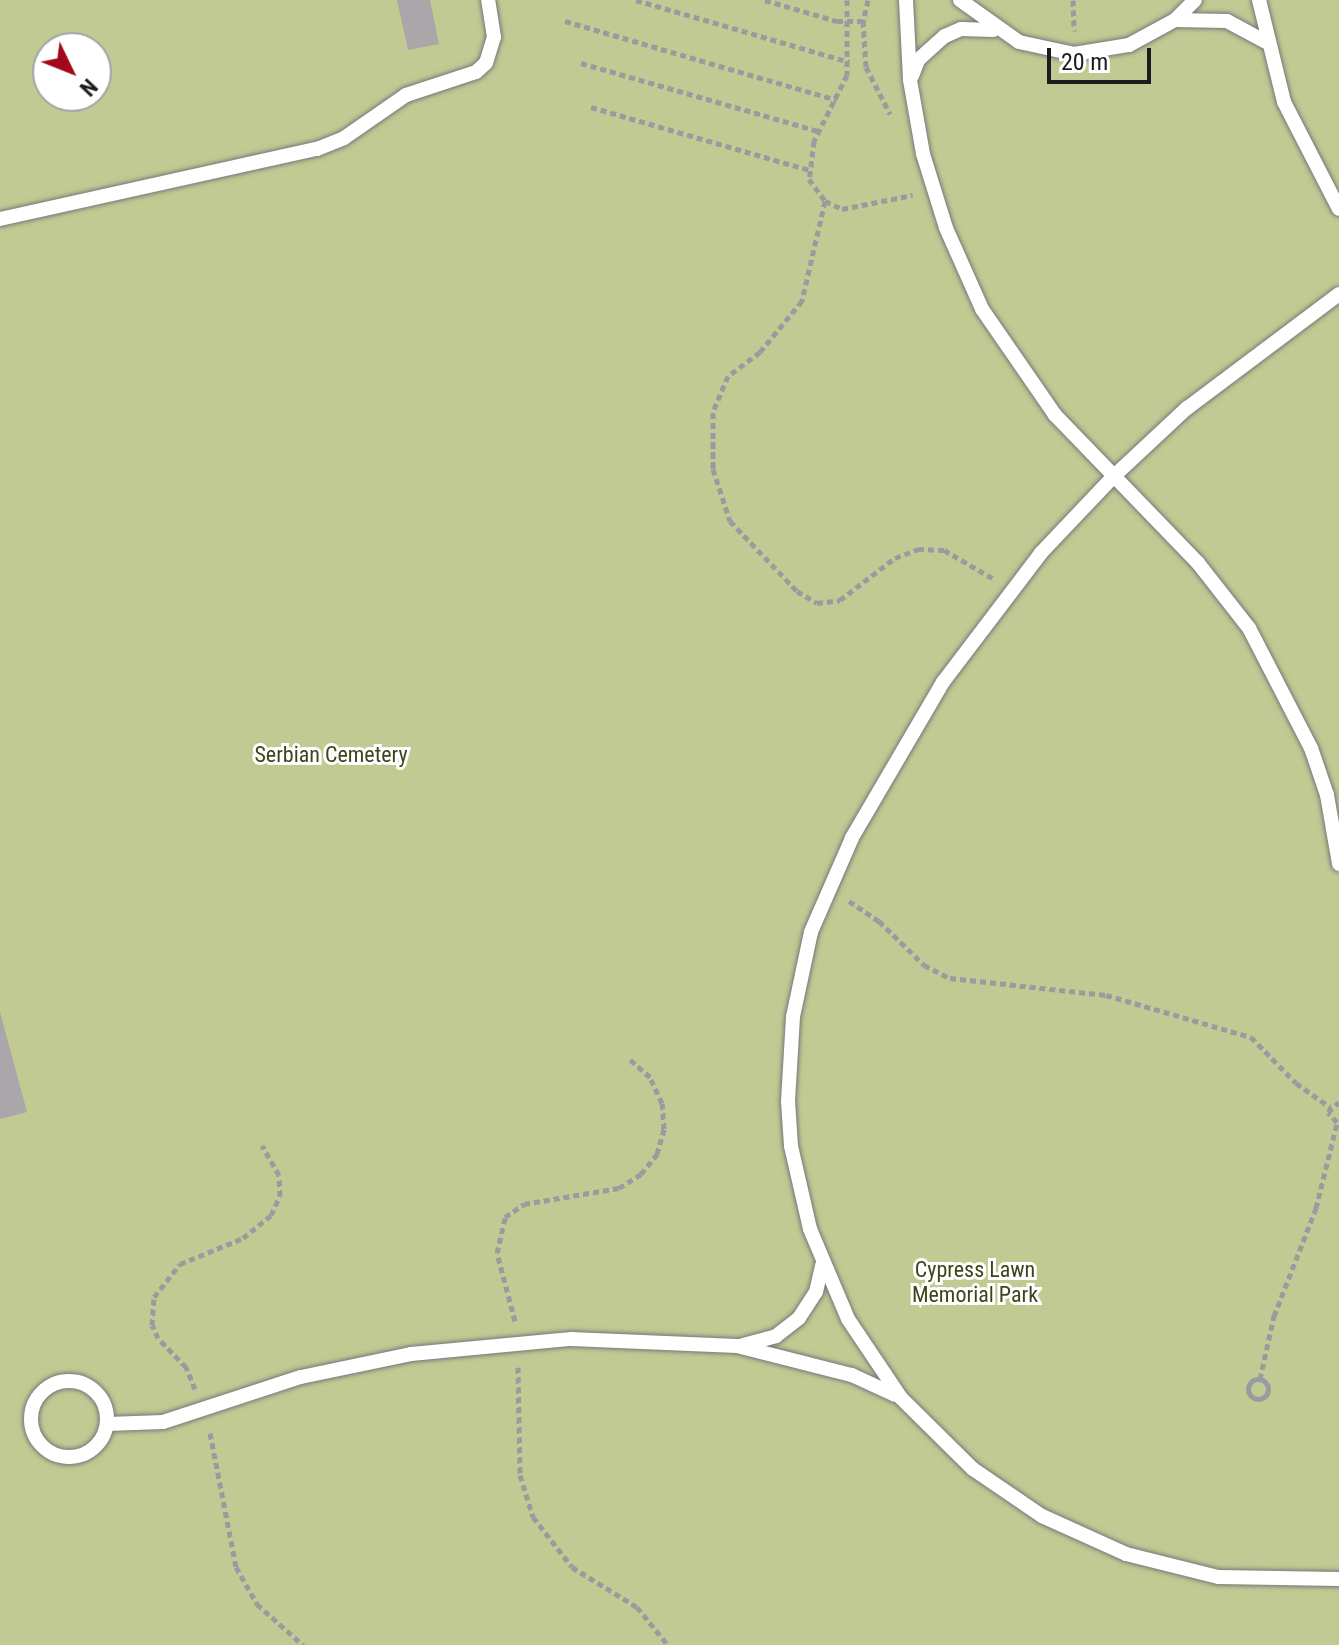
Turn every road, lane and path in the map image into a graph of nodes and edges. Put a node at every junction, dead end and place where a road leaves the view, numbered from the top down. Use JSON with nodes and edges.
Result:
{"nodes":[{"id":1,"x":488,"y":0,"type":"edge"},
{"id":2,"x":636,"y":0,"type":"edge"},
{"id":3,"x":765,"y":0,"type":"edge"},
{"id":4,"x":847,"y":0,"type":"edge"},
{"id":5,"x":868,"y":0,"type":"edge"},
{"id":6,"x":906,"y":0,"type":"edge"},
{"id":7,"x":960,"y":0,"type":"edge"},
{"id":8,"x":1195,"y":0,"type":"edge"},
{"id":9,"x":1259,"y":0,"type":"edge"},
{"id":10,"x":1175,"y":20,"type":"junction"},
{"id":11,"x":565,"y":21,"type":"dead end"},
{"id":12,"x":863,"y":21,"type":"junction"},
{"id":13,"x":849,"y":22,"type":"junction"},
{"id":14,"x":995,"y":30,"type":"junction"},
{"id":15,"x":1266,"y":42,"type":"junction"},
{"id":16,"x":863,"y":52,"type":"junction"},
{"id":17,"x":850,"y":53,"type":"junction"},
{"id":18,"x":849,"y":62,"type":"junction"},
{"id":19,"x":581,"y":63,"type":"dead end"},
{"id":20,"x":910,"y":80,"type":"junction"},
{"id":21,"x":837,"y":100,"type":"junction"},
{"id":22,"x":591,"y":107,"type":"dead end"},
{"id":23,"x":891,"y":115,"type":"dead end"},
{"id":24,"x":818,"y":131,"type":"junction"},
{"id":25,"x":809,"y":170,"type":"junction"},
{"id":26,"x":934,"y":190,"type":"junction"},
{"id":27,"x":825,"y":201,"type":"junction"},
{"id":28,"x":1339,"y":209,"type":"edge"},
{"id":29,"x":0,"y":219,"type":"edge"},
{"id":30,"x":1339,"y":294,"type":"edge"},
{"id":31,"x":1113,"y":477,"type":"junction"},
{"id":32,"x":1009,"y":592,"type":"junction"},
{"id":33,"x":1339,"y":864,"type":"edge"},
{"id":34,"x":827,"y":891,"type":"junction"},
{"id":35,"x":1339,"y":1102,"type":"edge"},
{"id":36,"x":1330,"y":1107,"type":"junction"},
{"id":37,"x":1338,"y":1122,"type":"edge"},
{"id":38,"x":822,"y":1265,"type":"junction"},
{"id":39,"x":737,"y":1346,"type":"junction"},
{"id":40,"x":1260,"y":1379,"type":"junction"},
{"id":41,"x":901,"y":1398,"type":"junction"},
{"id":42,"x":107,"y":1424,"type":"junction"},
{"id":43,"x":1339,"y":1579,"type":"edge"}],
"edges":[{"from":1,"to":29,"type":"lane"},
{"from":2,"to":18,"type":"path"},
{"from":3,"to":13,"type":"path"},
{"from":4,"to":13,"type":"path"},
{"from":5,"to":12,"type":"path"},
{"from":6,"to":20,"type":"lane"},
{"from":7,"to":14,"type":"lane"},
{"from":8,"to":10,"type":"lane"},
{"from":9,"to":15,"type":"lane"},
{"from":10,"to":14,"type":"lane"},
{"from":10,"to":15,"type":"lane"},
{"from":11,"to":21,"type":"path"},
{"from":12,"to":13,"type":"path"},
{"from":12,"to":16,"type":"path"},
{"from":13,"to":17,"type":"path"},
{"from":14,"to":20,"type":"lane"},
{"from":15,"to":28,"type":"lane"},
{"from":16,"to":17,"type":"path"},
{"from":16,"to":23,"type":"path"},
{"from":17,"to":18,"type":"path"},
{"from":18,"to":21,"type":"path"},
{"from":19,"to":24,"type":"path"},
{"from":20,"to":26,"type":"lane"},
{"from":21,"to":24,"type":"path"},
{"from":22,"to":25,"type":"path"},
{"from":24,"to":25,"type":"path"},
{"from":25,"to":27,"type":"path"},
{"from":26,"to":27,"type":"path"},
{"from":26,"to":31,"type":"lane"},
{"from":27,"to":32,"type":"path"},
{"from":30,"to":31,"type":"lane"},
{"from":31,"to":32,"type":"lane"},
{"from":31,"to":33,"type":"lane"},
{"from":32,"to":34,"type":"lane"},
{"from":34,"to":36,"type":"path"},
{"from":34,"to":38,"type":"lane"},
{"from":35,"to":36,"type":"path"},
{"from":36,"to":37,"type":"path"},
{"from":37,"to":40,"type":"path"},
{"from":38,"to":39,"type":"lane"},
{"from":38,"to":41,"type":"lane"},
{"from":39,"to":41,"type":"lane"},
{"from":39,"to":42,"type":"lane"},
{"from":40,"to":40,"type":"path"},
{"from":41,"to":43,"type":"lane"},
{"from":42,"to":42,"type":"lane"}]}
